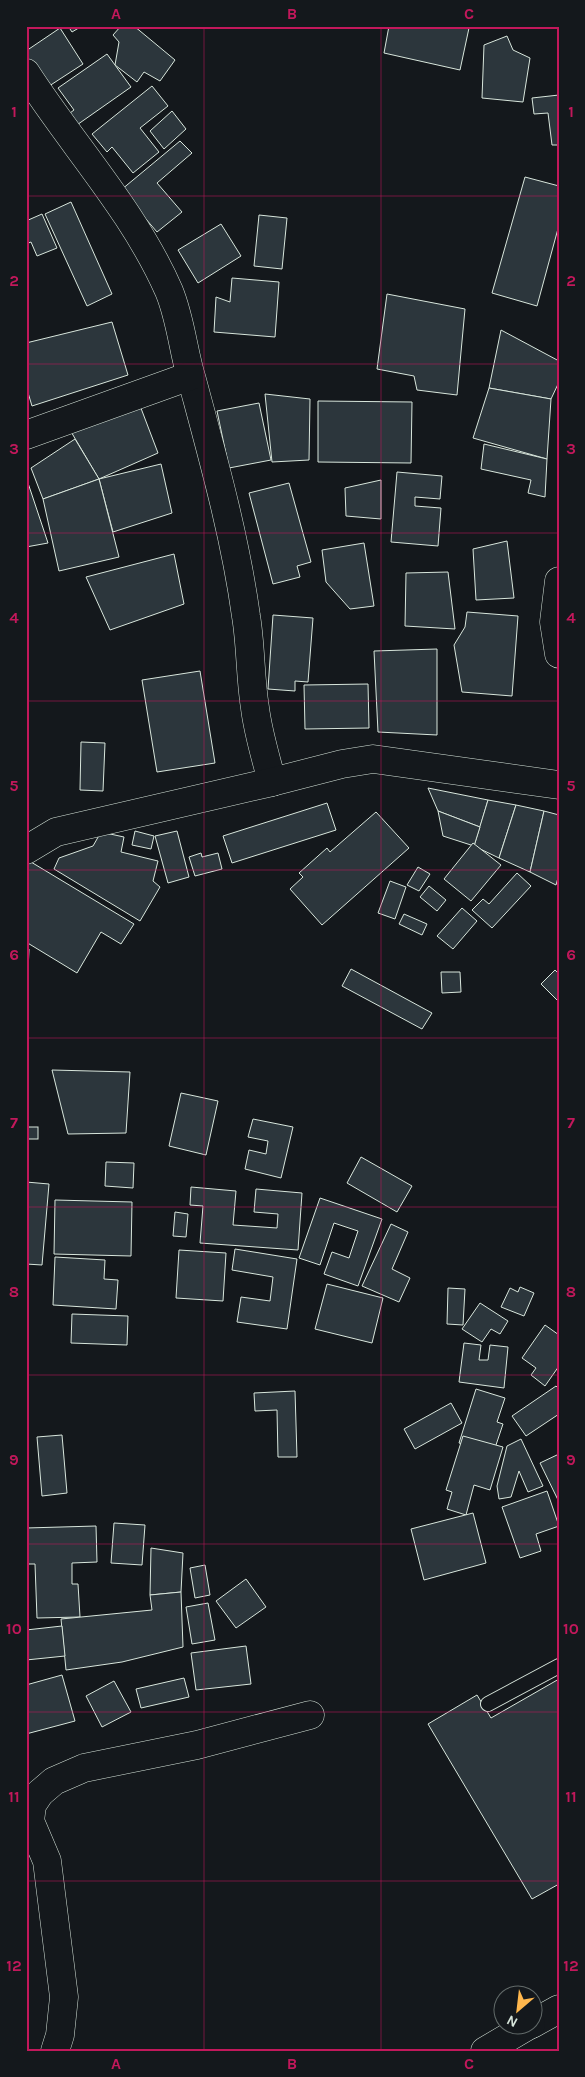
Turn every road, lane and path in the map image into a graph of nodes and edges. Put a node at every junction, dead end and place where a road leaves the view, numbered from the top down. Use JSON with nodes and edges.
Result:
{"nodes":[{"id":1,"x":26,"y":73,"type":"edge"},
{"id":2,"x":190,"y":376,"type":"junction"},
{"id":3,"x":26,"y":435,"type":"edge"},
{"id":4,"x":559,"y":581,"type":"edge"},
{"id":5,"x":559,"y":654,"type":"edge"},
{"id":6,"x":272,"y":782,"type":"junction"},
{"id":7,"x":559,"y":785,"type":"edge"},
{"id":8,"x":26,"y":850,"type":"edge"},
{"id":9,"x":559,"y":1666,"type":"edge"},
{"id":10,"x":488,"y":1704,"type":"dead end"},
{"id":11,"x":310,"y":1715,"type":"dead end"},
{"id":12,"x":559,"y":2009,"type":"edge"},
{"id":13,"x":542,"y":2018,"type":"edge"},
{"id":14,"x":515,"y":2034,"type":"edge"},
{"id":15,"x":55,"y":2051,"type":"edge"},
{"id":16,"x":485,"y":2051,"type":"edge"}],
"edges":[{"from":1,"to":2,"type":"street"},
{"from":2,"to":3,"type":"street"},
{"from":2,"to":6,"type":"street"},
{"from":4,"to":5,"type":"street"},
{"from":6,"to":7,"type":"street"},
{"from":6,"to":8,"type":"street"},
{"from":9,"to":10,"type":"lane"},
{"from":11,"to":15,"type":"street"},
{"from":12,"to":13,"type":"street"},
{"from":14,"to":16,"type":"street"}]}
